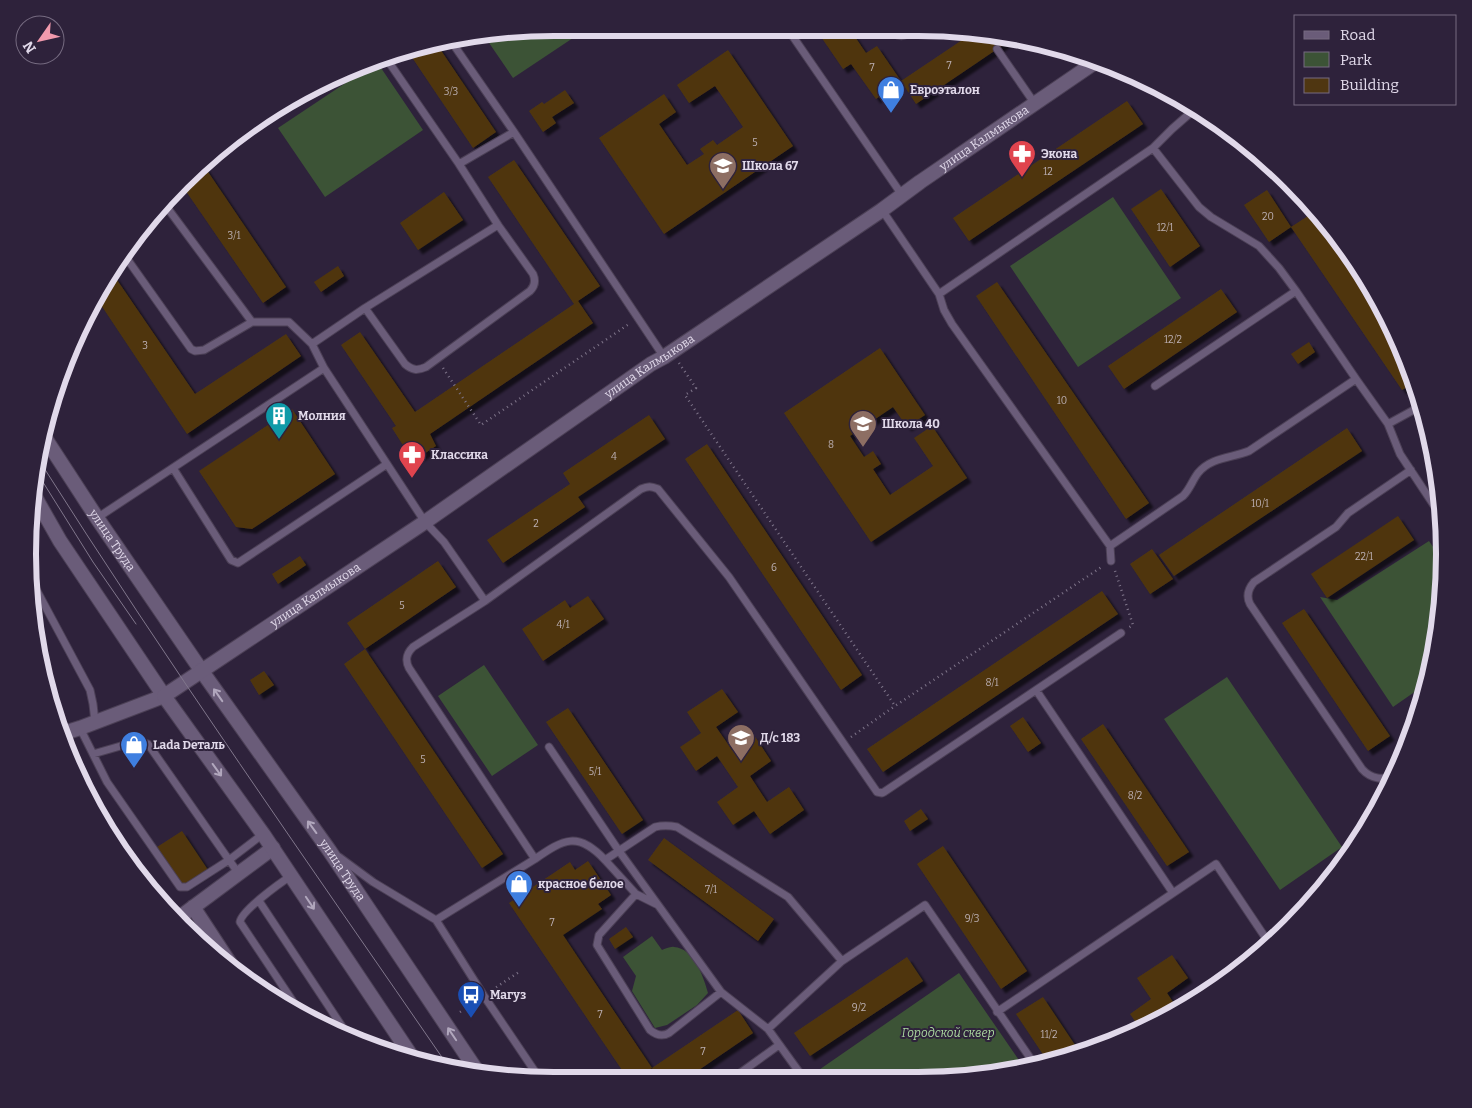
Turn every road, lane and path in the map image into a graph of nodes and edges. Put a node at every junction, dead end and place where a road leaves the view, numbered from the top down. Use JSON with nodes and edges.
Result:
{"nodes":[{"id":1,"x":793,"y":36,"type":"edge"},
{"id":2,"x":454,"y":46,"type":"edge"},
{"id":3,"x":997,"y":49,"type":"dead end"},
{"id":4,"x":390,"y":63,"type":"edge"},
{"id":5,"x":1090,"y":66,"type":"edge"},
{"id":6,"x":1035,"y":104,"type":"junction"},
{"id":7,"x":1189,"y":114,"type":"edge"},
{"id":8,"x":514,"y":132,"type":"junction"},
{"id":9,"x":1154,"y":148,"type":"junction"},
{"id":10,"x":459,"y":164,"type":"junction"},
{"id":11,"x":902,"y":195,"type":"junction"},
{"id":12,"x":169,"y":209,"type":"edge"},
{"id":13,"x":882,"y":210,"type":"junction"},
{"id":14,"x":498,"y":225,"type":"junction"},
{"id":15,"x":128,"y":260,"type":"edge"},
{"id":16,"x":1296,"y":291,"type":"junction"},
{"id":17,"x":939,"y":294,"type":"junction"},
{"id":18,"x":365,"y":308,"type":"junction"},
{"id":19,"x":638,"y":318,"type":"junction"},
{"id":20,"x":252,"y":322,"type":"junction"},
{"id":21,"x":312,"y":344,"type":"junction"},
{"id":22,"x":668,"y":354,"type":"junction"},
{"id":23,"x":437,"y":359,"type":"junction"},
{"id":24,"x":324,"y":368,"type":"junction"},
{"id":25,"x":1356,"y":379,"type":"junction"},
{"id":26,"x":1155,"y":386,"type":"dead end"},
{"id":27,"x":1415,"y":409,"type":"edge"},
{"id":28,"x":1388,"y":424,"type":"junction"},
{"id":29,"x":48,"y":443,"type":"edge"},
{"id":30,"x":387,"y":464,"type":"junction"},
{"id":31,"x":173,"y":468,"type":"junction"},
{"id":32,"x":1411,"y":470,"type":"junction"},
{"id":33,"x":39,"y":504,"type":"edge"},
{"id":34,"x":1433,"y":504,"type":"edge"},
{"id":35,"x":96,"y":518,"type":"junction"},
{"id":36,"x":425,"y":522,"type":"junction"},
{"id":37,"x":1110,"y":546,"type":"junction"},
{"id":38,"x":1111,"y":561,"type":"junction"},
{"id":39,"x":37,"y":592,"type":"edge"},
{"id":40,"x":485,"y":601,"type":"junction"},
{"id":41,"x":1121,"y":633,"type":"joint"},
{"id":42,"x":200,"y":670,"type":"junction"},
{"id":43,"x":1036,"y":690,"type":"junction"},
{"id":44,"x":164,"y":696,"type":"junction"},
{"id":45,"x":895,"y":706,"type":"junction"},
{"id":46,"x":95,"y":722,"type":"junction"},
{"id":47,"x":80,"y":728,"type":"junction"},
{"id":48,"x":68,"y":732,"type":"edge"},
{"id":49,"x":843,"y":742,"type":"junction"},
{"id":50,"x":549,"y":747,"type":"dead end"},
{"id":51,"x":93,"y":754,"type":"junction"},
{"id":52,"x":1384,"y":778,"type":"edge"},
{"id":53,"x":263,"y":834,"type":"junction"},
{"id":54,"x":273,"y":848,"type":"junction"},
{"id":55,"x":329,"y":850,"type":"junction"},
{"id":56,"x":619,"y":851,"type":"junction"},
{"id":57,"x":535,"y":859,"type":"junction"},
{"id":58,"x":229,"y":860,"type":"junction"},
{"id":59,"x":605,"y":860,"type":"junction"},
{"id":60,"x":239,"y":874,"type":"junction"},
{"id":61,"x":291,"y":876,"type":"junction"},
{"id":62,"x":636,"y":894,"type":"junction"},
{"id":63,"x":1173,"y":894,"type":"junction"},
{"id":64,"x":259,"y":901,"type":"junction"},
{"id":65,"x":658,"y":906,"type":"junction"},
{"id":66,"x":193,"y":907,"type":"junction"},
{"id":67,"x":183,"y":915,"type":"edge"},
{"id":68,"x":436,"y":920,"type":"junction"},
{"id":69,"x":1265,"y":937,"type":"edge"},
{"id":70,"x":221,"y":950,"type":"edge"},
{"id":71,"x":842,"y":961,"type":"junction"},
{"id":72,"x":721,"y":992,"type":"junction"},
{"id":73,"x":292,"y":1000,"type":"edge"},
{"id":74,"x":997,"y":1012,"type":"junction"},
{"id":75,"x":341,"y":1025,"type":"edge"},
{"id":76,"x":768,"y":1030,"type":"junction"},
{"id":77,"x":779,"y":1045,"type":"junction"},
{"id":78,"x":408,"y":1050,"type":"edge"},
{"id":79,"x":1031,"y":1059,"type":"edge"},
{"id":80,"x":473,"y":1065,"type":"edge"},
{"id":81,"x":535,"y":1071,"type":"edge"},
{"id":82,"x":742,"y":1072,"type":"edge"},
{"id":83,"x":799,"y":1072,"type":"edge"}],
"edges":[{"from":1,"to":11,"type":"lane"},
{"from":2,"to":8,"type":"lane"},
{"from":3,"to":6,"type":"lane"},
{"from":4,"to":10,"type":"lane"},
{"from":5,"to":6,"type":"main road","name":"улица Калмыкова"},
{"from":6,"to":11,"type":"main road","name":"улица Калмыкова"},
{"from":7,"to":9,"type":"lane"},
{"from":8,"to":10,"type":"lane"},
{"from":8,"to":19,"type":"lane"},
{"from":9,"to":16,"type":"lane"},
{"from":9,"to":17,"type":"lane"},
{"from":10,"to":14,"type":"lane"},
{"from":11,"to":13,"type":"main road","name":"улица Калмыкова"},
{"from":12,"to":20,"type":"lane"},
{"from":13,"to":17,"type":"lane"},
{"from":13,"to":22,"type":"main road","name":"улица Калмыкова"},
{"from":14,"to":18,"type":"lane"},
{"from":14,"to":23,"type":"lane"},
{"from":15,"to":20,"type":"lane"},
{"from":16,"to":25,"type":"lane"},
{"from":16,"to":26,"type":"lane"},
{"from":17,"to":37,"type":"lane"},
{"from":18,"to":21,"type":"lane"},
{"from":18,"to":23,"type":"lane"},
{"from":19,"to":22,"type":"lane"},
{"from":19,"to":23,"type":"path"},
{"from":20,"to":21,"type":"lane"},
{"from":21,"to":24,"type":"lane"},
{"from":22,"to":36,"type":"main road","name":"улица Калмыкова"},
{"from":22,"to":45,"type":"path"},
{"from":24,"to":30,"type":"lane"},
{"from":24,"to":31,"type":"lane"},
{"from":25,"to":28,"type":"lane"},
{"from":25,"to":37,"type":"lane"},
{"from":27,"to":28,"type":"lane"},
{"from":28,"to":32,"type":"lane"},
{"from":29,"to":35,"type":"main road","name":"улица Труда"},
{"from":30,"to":31,"type":"lane"},
{"from":30,"to":36,"type":"lane"},
{"from":31,"to":35,"type":"lane"},
{"from":32,"to":34,"type":"lane"},
{"from":32,"to":52,"type":"lane"},
{"from":33,"to":44,"type":"main road"},
{"from":35,"to":42,"type":"main road","name":"улица Труда"},
{"from":36,"to":40,"type":"lane"},
{"from":36,"to":42,"type":"main road","name":"улица Калмыкова"},
{"from":37,"to":38,"type":"lane"},
{"from":38,"to":41,"type":"path"},
{"from":38,"to":45,"type":"path"},
{"from":39,"to":46,"type":"lane"},
{"from":40,"to":49,"type":"lane"},
{"from":40,"to":57,"type":"lane"},
{"from":41,"to":43,"type":"lane"},
{"from":42,"to":44,"type":"main road"},
{"from":55,"to":42,"type":"main road","name":"улица Труда","one_way":true},
{"from":43,"to":49,"type":"lane"},
{"from":43,"to":63,"type":"lane"},
{"from":44,"to":46,"type":"main road"},
{"from":44,"to":53,"type":"main road","one_way":true},
{"from":45,"to":49,"type":"path"},
{"from":46,"to":47,"type":"main road"},
{"from":47,"to":48,"type":"main road"},
{"from":47,"to":51,"type":"lane"},
{"from":50,"to":56,"type":"lane"},
{"from":51,"to":58,"type":"lane"},
{"from":51,"to":58,"type":"lane"},
{"from":53,"to":54,"type":"main road"},
{"from":53,"to":58,"type":"lane"},
{"from":54,"to":60,"type":"main road"},
{"from":54,"to":61,"type":"main road"},
{"from":55,"to":68,"type":"lane"},
{"from":80,"to":55,"type":"main road","name":"улица Труда","one_way":true},
{"from":56,"to":59,"type":"lane"},
{"from":56,"to":65,"type":"lane"},
{"from":56,"to":71,"type":"lane"},
{"from":57,"to":59,"type":"lane"},
{"from":57,"to":68,"type":"lane"},
{"from":58,"to":60,"type":"lane"},
{"from":59,"to":62,"type":"lane"},
{"from":60,"to":66,"type":"main road"},
{"from":61,"to":64,"type":"lane"},
{"from":61,"to":78,"type":"main road","one_way":true},
{"from":62,"to":65,"type":"lane"},
{"from":62,"to":72,"type":"lane"},
{"from":63,"to":69,"type":"lane"},
{"from":63,"to":74,"type":"lane"},
{"from":64,"to":73,"type":"lane"},
{"from":64,"to":75,"type":"lane"},
{"from":65,"to":72,"type":"lane"},
{"from":66,"to":67,"type":"main road"},
{"from":66,"to":70,"type":"main road"},
{"from":68,"to":81,"type":"lane"},
{"from":71,"to":74,"type":"lane"},
{"from":71,"to":76,"type":"lane"},
{"from":72,"to":76,"type":"lane"},
{"from":74,"to":79,"type":"lane"},
{"from":76,"to":77,"type":"lane"},
{"from":77,"to":82,"type":"lane"},
{"from":77,"to":83,"type":"lane"}]}
